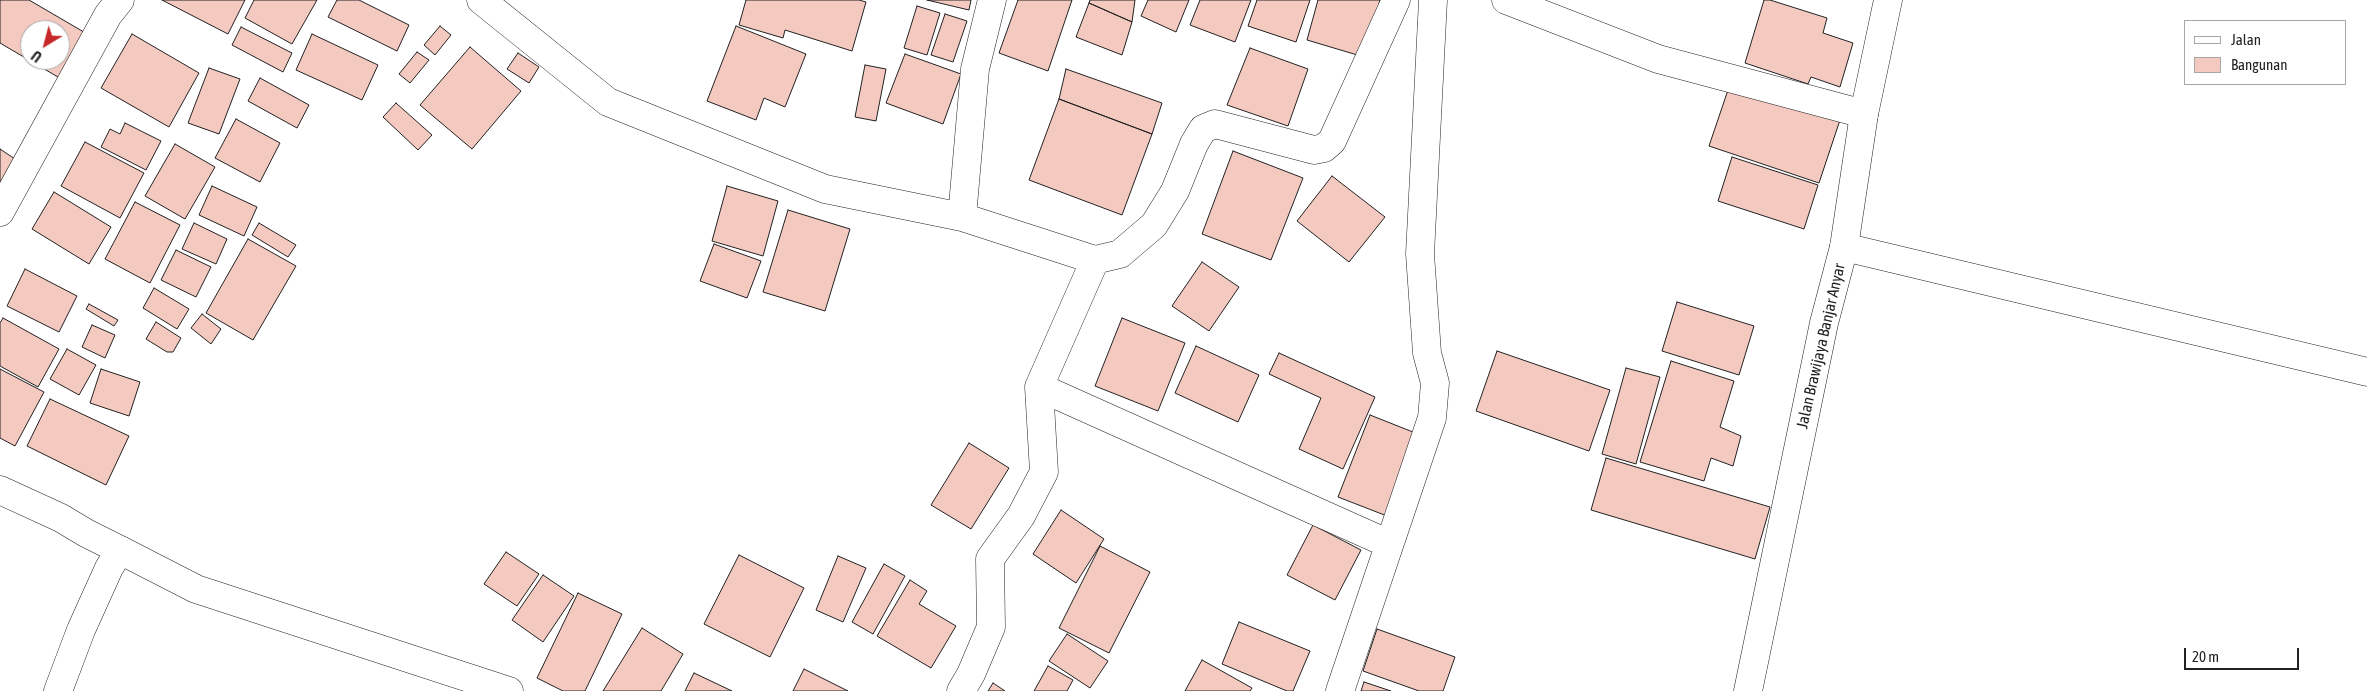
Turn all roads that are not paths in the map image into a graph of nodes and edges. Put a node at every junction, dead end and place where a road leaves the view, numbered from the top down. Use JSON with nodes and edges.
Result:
{"nodes":[{"id":1,"x":120,"y":0,"type":"edge"},
{"id":2,"x":481,"y":0,"type":"edge"},
{"id":3,"x":992,"y":0,"type":"edge"},
{"id":4,"x":1396,"y":0,"type":"edge"},
{"id":5,"x":1433,"y":0,"type":"edge"},
{"id":6,"x":1506,"y":0,"type":"edge"},
{"id":7,"x":1888,"y":0,"type":"edge"},
{"id":8,"x":1864,"y":114,"type":"junction"},
{"id":9,"x":0,"y":212,"type":"edge"},
{"id":10,"x":962,"y":217,"type":"junction"},
{"id":11,"x":1844,"y":247,"type":"junction"},
{"id":12,"x":1094,"y":260,"type":"junction"},
{"id":13,"x":2367,"y":372,"type":"edge"},
{"id":14,"x":1039,"y":387,"type":"junction"},
{"id":15,"x":0,"y":490,"type":"edge"},
{"id":16,"x":1389,"y":544,"type":"junction"},
{"id":17,"x":120,"y":550,"type":"junction"},
{"id":18,"x":58,"y":691,"type":"edge"},
{"id":19,"x":509,"y":691,"type":"edge"},
{"id":20,"x":961,"y":691,"type":"edge"},
{"id":21,"x":1340,"y":691,"type":"edge"},
{"id":22,"x":1748,"y":691,"type":"edge"}],
"edges":[{"from":1,"to":9,"type":"street"},
{"from":2,"to":10,"type":"street"},
{"from":3,"to":10,"type":"street"},
{"from":4,"to":12,"type":"street"},
{"from":5,"to":16,"type":"street"},
{"from":6,"to":8,"type":"street"},
{"from":7,"to":8,"type":"street","name":"Jalan Brawijaya Banjar Anyar"},
{"from":8,"to":11,"type":"street","name":"Jalan Brawijaya Banjar Anyar"},
{"from":10,"to":12,"type":"street"},
{"from":11,"to":13,"type":"street"},
{"from":11,"to":22,"type":"street","name":"Jalan Brawijaya Banjar Anyar"},
{"from":12,"to":14,"type":"street"},
{"from":14,"to":16,"type":"street"},
{"from":14,"to":20,"type":"street"},
{"from":15,"to":17,"type":"street"},
{"from":16,"to":21,"type":"street"},
{"from":17,"to":18,"type":"street"},
{"from":17,"to":19,"type":"street"}]}
